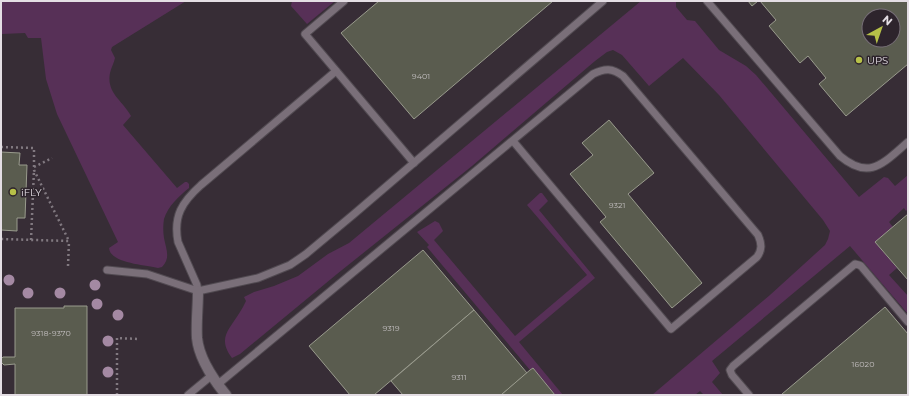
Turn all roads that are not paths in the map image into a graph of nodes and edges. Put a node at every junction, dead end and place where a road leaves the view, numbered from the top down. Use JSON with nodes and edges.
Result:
{"nodes":[{"id":1,"x":344,"y":1,"type":"edge"},
{"id":2,"x":603,"y":1,"type":"edge"},
{"id":3,"x":707,"y":1,"type":"edge"},
{"id":4,"x":336,"y":71,"type":"junction"},
{"id":5,"x":513,"y":141,"type":"junction"},
{"id":6,"x":908,"y":142,"type":"edge"},
{"id":7,"x":414,"y":163,"type":"junction"},
{"id":8,"x":107,"y":270,"type":"dead end"},
{"id":9,"x":198,"y":292,"type":"junction"},
{"id":10,"x":908,"y":322,"type":"edge"},
{"id":11,"x":211,"y":376,"type":"junction"},
{"id":12,"x":218,"y":385,"type":"junction"},
{"id":13,"x":188,"y":395,"type":"edge"},
{"id":14,"x":226,"y":395,"type":"edge"},
{"id":15,"x":749,"y":395,"type":"edge"}],
"edges":[{"from":1,"to":4,"type":"lane"},
{"from":2,"to":7,"type":"lane"},
{"from":3,"to":6,"type":"lane"},
{"from":4,"to":7,"type":"lane"},
{"from":4,"to":9,"type":"lane"},
{"from":5,"to":5,"type":"lane"},
{"from":5,"to":12,"type":"lane"},
{"from":7,"to":9,"type":"lane"},
{"from":8,"to":9,"type":"lane"},
{"from":9,"to":11,"type":"street"},
{"from":10,"to":15,"type":"lane"},
{"from":11,"to":12,"type":"street"},
{"from":11,"to":13,"type":"lane"},
{"from":12,"to":14,"type":"street"}]}
